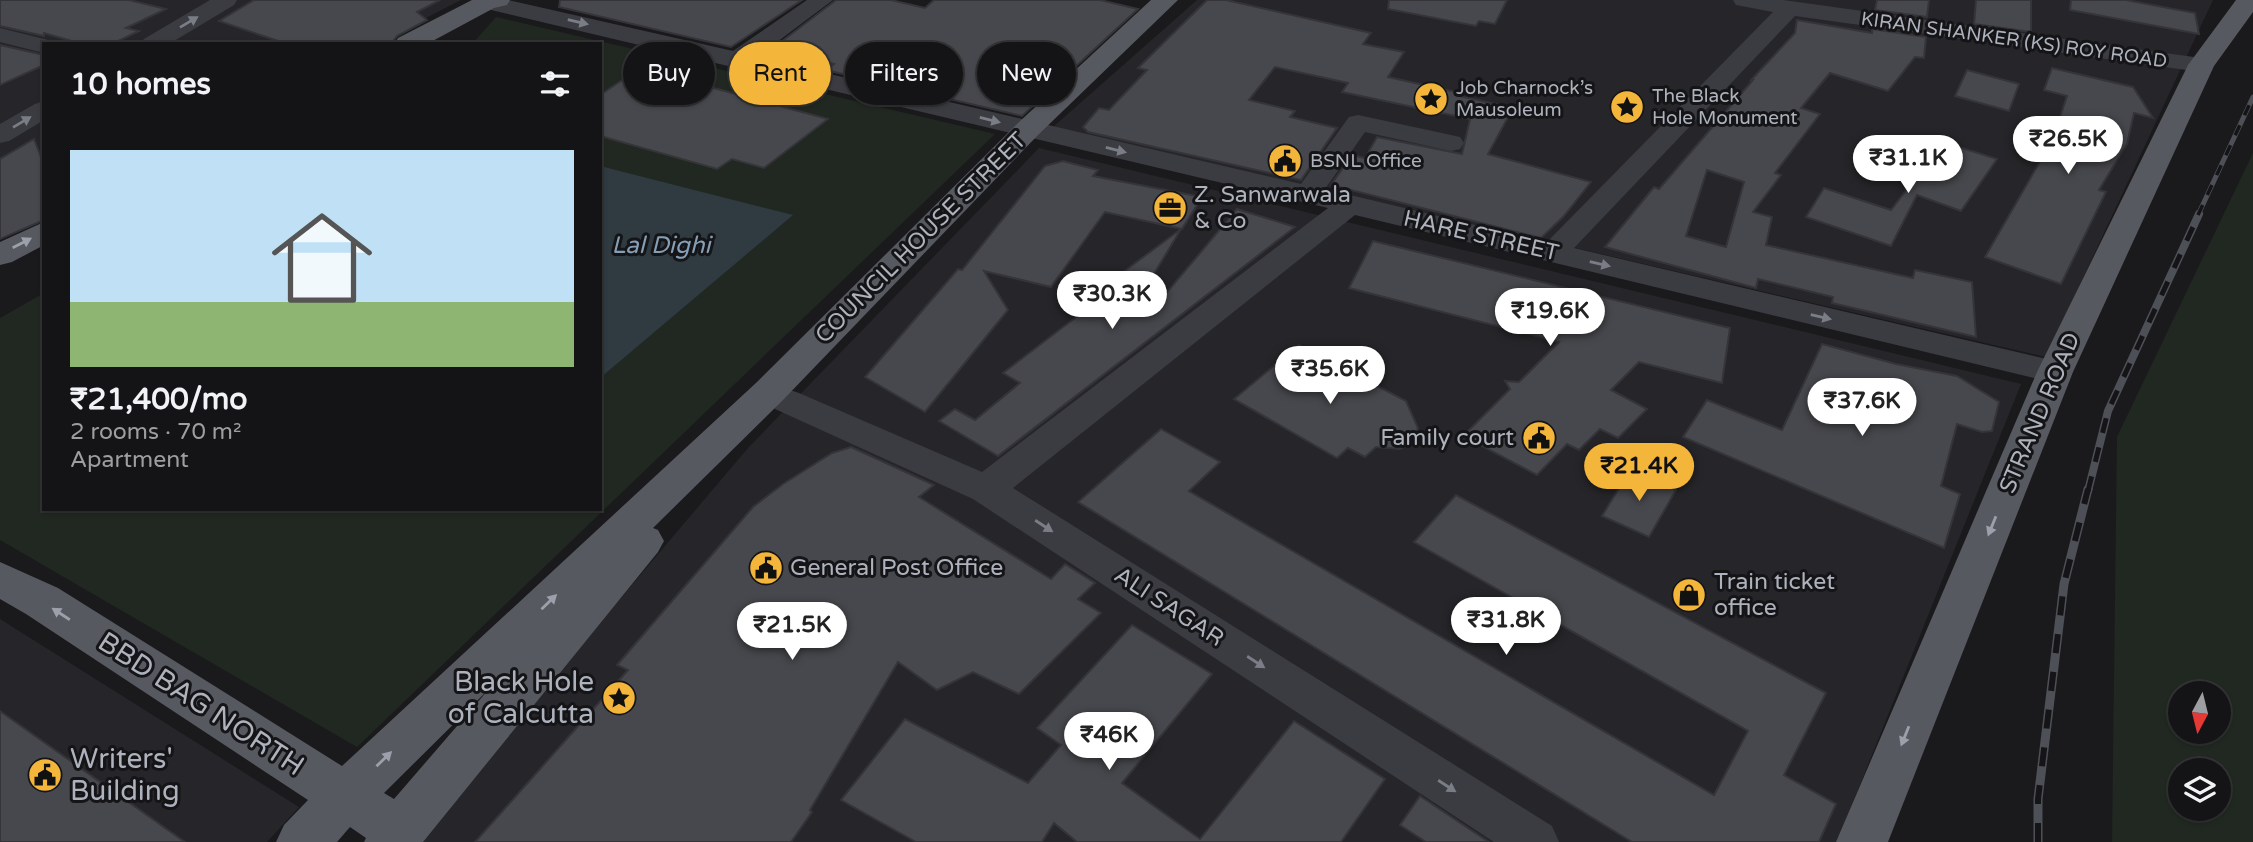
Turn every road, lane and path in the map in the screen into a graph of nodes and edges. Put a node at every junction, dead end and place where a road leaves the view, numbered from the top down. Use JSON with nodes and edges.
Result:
{"nodes":[{"id":1,"x":226,"y":0,"type":"edge"},
{"id":2,"x":488,"y":0,"type":"edge"},
{"id":3,"x":822,"y":0,"type":"edge"},
{"id":4,"x":1166,"y":0,"type":"edge"},
{"id":5,"x":1188,"y":0,"type":"edge"},
{"id":6,"x":1744,"y":0,"type":"edge"},
{"id":7,"x":2249,"y":0,"type":"edge"},
{"id":8,"x":1790,"y":8,"type":"junction"},
{"id":9,"x":525,"y":11,"type":"junction"},
{"id":10,"x":436,"y":29,"type":"junction"},
{"id":11,"x":0,"y":35,"type":"edge"},
{"id":12,"x":155,"y":42,"type":"edge"},
{"id":13,"x":411,"y":42,"type":"edge"},
{"id":14,"x":762,"y":42,"type":"edge"},
{"id":15,"x":42,"y":46,"type":"edge"},
{"id":16,"x":729,"y":58,"type":"edge"},
{"id":17,"x":2201,"y":65,"type":"junction"},
{"id":18,"x":831,"y":83,"type":"edge"},
{"id":19,"x":42,"y":110,"type":"edge"},
{"id":20,"x":1039,"y":132,"type":"junction"},
{"id":21,"x":0,"y":135,"type":"edge"},
{"id":22,"x":1451,"y":143,"type":"dead end"},
{"id":23,"x":1306,"y":196,"type":"junction"},
{"id":24,"x":1349,"y":205,"type":"junction"},
{"id":25,"x":42,"y":233,"type":"edge"},
{"id":26,"x":1553,"y":253,"type":"junction"},
{"id":27,"x":0,"y":255,"type":"edge"},
{"id":28,"x":2055,"y":372,"type":"junction"},
{"id":29,"x":778,"y":396,"type":"junction"},
{"id":30,"x":986,"y":489,"type":"junction"},
{"id":31,"x":0,"y":579,"type":"edge"},
{"id":32,"x":345,"y":797,"type":"junction"},
{"id":33,"x":395,"y":836,"type":"edge"},
{"id":34,"x":302,"y":842,"type":"edge"},
{"id":35,"x":1535,"y":842,"type":"edge"},
{"id":36,"x":1863,"y":842,"type":"edge"}],
"edges":[{"from":12,"to":1,"type":"street","one_way":true},
{"from":2,"to":9,"type":"street","name":"HARE STREET"},
{"from":2,"to":10,"type":"main road"},
{"from":3,"to":14,"type":"street"},
{"from":4,"to":20,"type":"main road","name":"COUNCIL HOUSE STREET"},
{"from":5,"to":20,"type":"main road","name":"COUNCIL HOUSE STREET"},
{"from":6,"to":8,"type":"street","name":"KIRAN SHANKER (KS) ROY ROAD"},
{"from":7,"to":17,"type":"main road","name":"STRAND ROAD"},
{"from":8,"to":17,"type":"street","name":"KIRAN SHANKER (KS) ROY ROAD"},
{"from":8,"to":26,"type":"street"},
{"from":9,"to":10,"type":"main road"},
{"from":9,"to":16,"type":"street","name":"HARE STREET","one_way":true},
{"from":10,"to":13,"type":"main road"},
{"from":11,"to":15,"type":"street"},
{"from":17,"to":28,"type":"main road","name":"STRAND ROAD"},
{"from":18,"to":20,"type":"street","name":"HARE STREET","one_way":true},
{"from":21,"to":19,"type":"street","one_way":true},
{"from":20,"to":23,"type":"street","name":"HARE STREET","one_way":true},
{"from":20,"to":29,"type":"main road"},
{"from":22,"to":23,"type":"street"},
{"from":23,"to":24,"type":"street","name":"HARE STREET"},
{"from":24,"to":26,"type":"street","name":"HARE STREET"},
{"from":24,"to":30,"type":"street"},
{"from":27,"to":25,"type":"main road","one_way":true},
{"from":26,"to":28,"type":"street","name":"HARE STREET","one_way":true},
{"from":28,"to":36,"type":"main road","name":"STRAND ROAD","one_way":true},
{"from":29,"to":30,"type":"street","name":"ALI SAGAR"},
{"from":32,"to":29,"type":"main road","one_way":true},
{"from":29,"to":33,"type":"main road"},
{"from":30,"to":35,"type":"street","name":"ALI SAGAR","one_way":true},
{"from":32,"to":31,"type":"main road","name":"BBD BAG NORTH","one_way":true},
{"from":32,"to":33,"type":"main road","name":"BBD BAG NORTH"},
{"from":32,"to":34,"type":"main road"}]}
